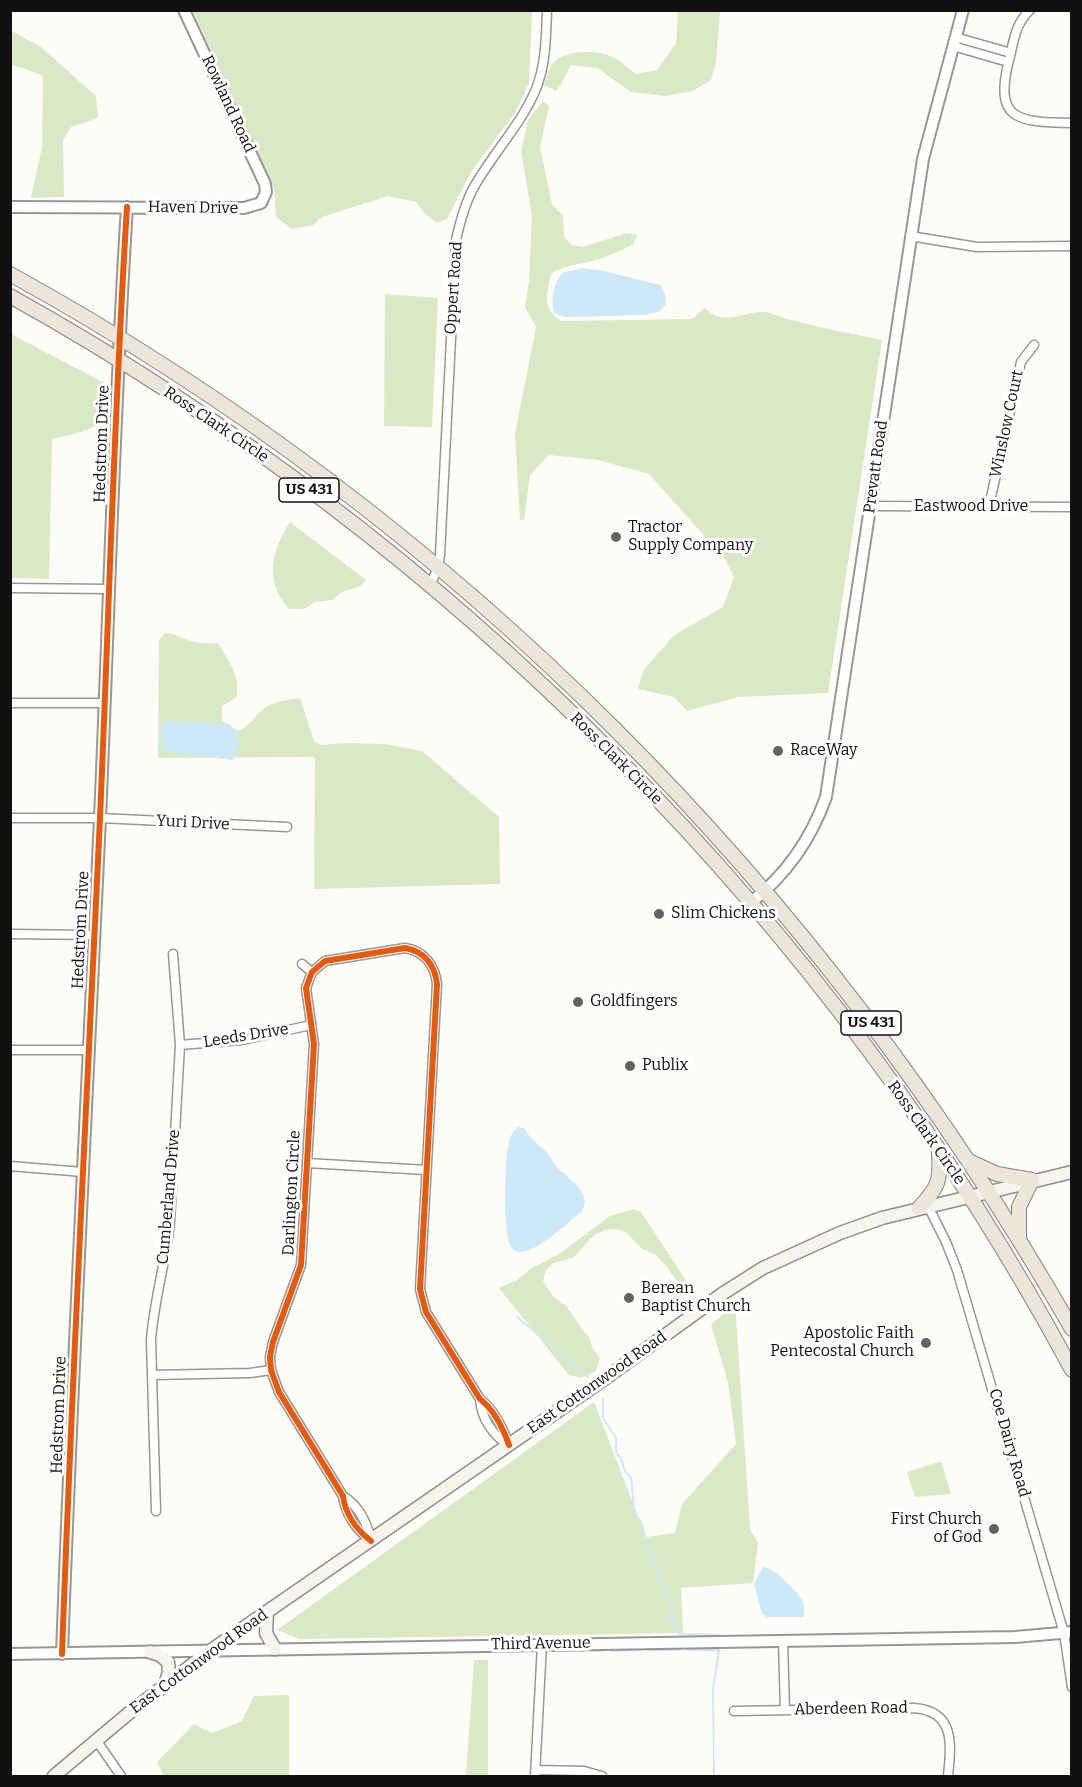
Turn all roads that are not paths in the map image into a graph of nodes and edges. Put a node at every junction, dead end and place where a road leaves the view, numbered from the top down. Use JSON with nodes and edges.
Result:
{"nodes":[{"id":1,"x":184,"y":10,"type":"edge"},
{"id":2,"x":547,"y":10,"type":"edge"},
{"id":3,"x":963,"y":10,"type":"edge"},
{"id":4,"x":1030,"y":10,"type":"edge"},
{"id":5,"x":954,"y":41,"type":"junction"},
{"id":6,"x":1011,"y":53,"type":"junction"},
{"id":7,"x":1008,"y":62,"type":"junction"},
{"id":8,"x":1071,"y":123,"type":"edge"},
{"id":9,"x":264,"y":198,"type":"joint"},
{"id":10,"x":10,"y":207,"type":"edge"},
{"id":11,"x":127,"y":207,"type":"junction"},
{"id":12,"x":910,"y":236,"type":"junction"},
{"id":13,"x":1071,"y":246,"type":"edge"},
{"id":14,"x":10,"y":274,"type":"edge"},
{"id":15,"x":10,"y":296,"type":"edge"},
{"id":16,"x":119,"y":337,"type":"junction"},
{"id":17,"x":1034,"y":345,"type":"dead end"},
{"id":18,"x":119,"y":360,"type":"junction"},
{"id":19,"x":870,"y":506,"type":"junction"},
{"id":20,"x":989,"y":507,"type":"junction"},
{"id":21,"x":1071,"y":507,"type":"edge"},
{"id":22,"x":438,"y":567,"type":"junction"},
{"id":23,"x":430,"y":586,"type":"junction"},
{"id":24,"x":10,"y":588,"type":"edge"},
{"id":25,"x":110,"y":589,"type":"junction"},
{"id":26,"x":10,"y":703,"type":"edge"},
{"id":27,"x":105,"y":703,"type":"junction"},
{"id":28,"x":593,"y":707,"type":"junction"},
{"id":29,"x":580,"y":722,"type":"junction"},
{"id":30,"x":10,"y":818,"type":"edge"},
{"id":31,"x":100,"y":818,"type":"junction"},
{"id":32,"x":287,"y":827,"type":"dead end"},
{"id":33,"x":765,"y":891,"type":"junction"},
{"id":34,"x":750,"y":903,"type":"junction"},
{"id":35,"x":10,"y":934,"type":"edge"},
{"id":36,"x":93,"y":935,"type":"junction"},
{"id":37,"x":173,"y":954,"type":"dead end"},
{"id":38,"x":302,"y":964,"type":"dead end"},
{"id":39,"x":312,"y":972,"type":"junction"},
{"id":40,"x":839,"y":982,"type":"junction"},
{"id":41,"x":817,"y":985,"type":"junction"},
{"id":42,"x":311,"y":1025,"type":"junction"},
{"id":43,"x":180,"y":1046,"type":"junction"},
{"id":44,"x":10,"y":1050,"type":"edge"},
{"id":45,"x":88,"y":1050,"type":"junction"},
{"id":46,"x":939,"y":1151,"type":"junction"},
{"id":47,"x":969,"y":1161,"type":"junction"},
{"id":48,"x":306,"y":1163,"type":"junction"},
{"id":49,"x":10,"y":1166,"type":"edge"},
{"id":50,"x":426,"y":1170,"type":"junction"},
{"id":51,"x":82,"y":1172,"type":"junction"},
{"id":52,"x":1071,"y":1172,"type":"edge"},
{"id":53,"x":1032,"y":1180,"type":"junction"},
{"id":54,"x":989,"y":1192,"type":"junction"},
{"id":55,"x":970,"y":1197,"type":"junction"},
{"id":56,"x":923,"y":1207,"type":"junction"},
{"id":57,"x":1019,"y":1239,"type":"junction"},
{"id":58,"x":1071,"y":1329,"type":"edge"},
{"id":59,"x":271,"y":1370,"type":"junction"},
{"id":60,"x":1071,"y":1370,"type":"edge"},
{"id":61,"x":153,"y":1375,"type":"junction"},
{"id":62,"x":509,"y":1445,"type":"junction"},
{"id":63,"x":156,"y":1511,"type":"dead end"},
{"id":64,"x":371,"y":1541,"type":"junction"},
{"id":65,"x":267,"y":1613,"type":"junction"},
{"id":66,"x":1068,"y":1633,"type":"edge"},
{"id":67,"x":783,"y":1641,"type":"junction"},
{"id":68,"x":542,"y":1644,"type":"junction"},
{"id":69,"x":276,"y":1649,"type":"junction"},
{"id":70,"x":210,"y":1651,"type":"junction"},
{"id":71,"x":150,"y":1652,"type":"junction"},
{"id":72,"x":10,"y":1654,"type":"edge"},
{"id":73,"x":62,"y":1654,"type":"junction"},
{"id":74,"x":165,"y":1685,"type":"junction"},
{"id":75,"x":1071,"y":1687,"type":"edge"},
{"id":76,"x":785,"y":1710,"type":"junction"},
{"id":77,"x":734,"y":1711,"type":"dead end"},
{"id":78,"x":96,"y":1740,"type":"junction"},
{"id":79,"x":535,"y":1773,"type":"edge"},
{"id":80,"x":54,"y":1776,"type":"edge"},
{"id":81,"x":121,"y":1776,"type":"edge"},
{"id":82,"x":602,"y":1776,"type":"edge"},
{"id":83,"x":948,"y":1776,"type":"edge"}],
"edges":[{"from":1,"to":9,"type":"street","name":"Rowland Road"},
{"from":2,"to":22,"type":"street","name":"Oppert Road"},
{"from":3,"to":5,"type":"street","name":"Prevatt Road"},
{"from":4,"to":6,"type":"street"},
{"from":5,"to":6,"type":"street"},
{"from":5,"to":7,"type":"street"},
{"from":5,"to":12,"type":"street","name":"Prevatt Road"},
{"from":6,"to":7,"type":"street"},
{"from":7,"to":8,"type":"street"},
{"from":9,"to":11,"type":"street","name":"Haven Drive"},
{"from":10,"to":11,"type":"street","name":"Haven Drive"},
{"from":11,"to":16,"type":"street","name":"Hedstrom Drive"},
{"from":12,"to":13,"type":"street"},
{"from":12,"to":19,"type":"street","name":"Prevatt Road"},
{"from":14,"to":16,"type":"highway","name":"Ross Clark Circle","number":"US 431"},
{"from":15,"to":18,"type":"highway","name":"Ross Clark Circle","number":"US 431"},
{"from":16,"to":18,"type":"street","name":"Hedstrom Drive"},
{"from":16,"to":22,"type":"highway","name":"Ross Clark Circle","number":"US 431"},
{"from":17,"to":20,"type":"street","name":"Winslow Court"},
{"from":18,"to":23,"type":"highway","name":"Ross Clark Circle","number":"US 431"},
{"from":18,"to":25,"type":"street","name":"Hedstrom Drive"},
{"from":19,"to":20,"type":"street","name":"Eastwood Drive"},
{"from":19,"to":33,"type":"street","name":"Prevatt Road"},
{"from":20,"to":21,"type":"street","name":"Eastwood Drive"},
{"from":22,"to":23,"type":"street","name":"Oppert Road"},
{"from":22,"to":28,"type":"highway","name":"Ross Clark Circle","number":"US 431"},
{"from":23,"to":29,"type":"highway","name":"Ross Clark Circle","number":"US 431"},
{"from":24,"to":25,"type":"street"},
{"from":25,"to":27,"type":"street","name":"Hedstrom Drive"},
{"from":26,"to":27,"type":"street"},
{"from":27,"to":31,"type":"street","name":"Hedstrom Drive"},
{"from":28,"to":29,"type":"highway"},
{"from":28,"to":33,"type":"highway","name":"Ross Clark Circle","number":"US 431"},
{"from":29,"to":34,"type":"highway","name":"Ross Clark Circle","number":"US 431"},
{"from":30,"to":31,"type":"street","name":"Yuri Drive"},
{"from":31,"to":32,"type":"street","name":"Yuri Drive"},
{"from":31,"to":36,"type":"street","name":"Hedstrom Drive"},
{"from":33,"to":34,"type":"street","name":"Prevatt Road"},
{"from":33,"to":40,"type":"highway","name":"Ross Clark Circle","number":"US 431"},
{"from":34,"to":41,"type":"highway","name":"Ross Clark Circle","number":"US 431"},
{"from":35,"to":36,"type":"street"},
{"from":36,"to":45,"type":"street","name":"Hedstrom Drive"},
{"from":37,"to":43,"type":"street","name":"Cumberland Drive"},
{"from":38,"to":39,"type":"street"},
{"from":39,"to":42,"type":"street","name":"Darlington Circle"},
{"from":39,"to":50,"type":"street"},
{"from":40,"to":41,"type":"highway"},
{"from":40,"to":47,"type":"highway","name":"Ross Clark Circle","number":"US 431"},
{"from":41,"to":46,"type":"highway","name":"Ross Clark Circle","number":"US 431"},
{"from":42,"to":43,"type":"street","name":"Leeds Drive"},
{"from":42,"to":48,"type":"street","name":"Darlington Circle"},
{"from":43,"to":61,"type":"street","name":"Cumberland Drive"},
{"from":44,"to":45,"type":"street"},
{"from":45,"to":51,"type":"street","name":"Hedstrom Drive"},
{"from":46,"to":55,"type":"highway","name":"Ross Clark Circle","number":"US 431"},
{"from":46,"to":56,"type":"highway"},
{"from":47,"to":53,"type":"highway"},
{"from":47,"to":54,"type":"highway","name":"Ross Clark Circle","number":"US 431"},
{"from":48,"to":50,"type":"street"},
{"from":48,"to":59,"type":"street","name":"Darlington Circle"},
{"from":49,"to":51,"type":"street"},
{"from":50,"to":62,"type":"street"},
{"from":51,"to":73,"type":"street","name":"Hedstrom Drive"},
{"from":52,"to":53,"type":"main road","name":"East Cottonwood Road"},
{"from":53,"to":54,"type":"main road","name":"East Cottonwood Road"},
{"from":53,"to":57,"type":"highway"},
{"from":54,"to":55,"type":"main road","name":"East Cottonwood Road"},
{"from":54,"to":57,"type":"highway","name":"Ross Clark Circle","number":"US 431"},
{"from":55,"to":56,"type":"main road","name":"East Cottonwood Road"},
{"from":55,"to":60,"type":"highway","name":"Ross Clark Circle","number":"US 431"},
{"from":56,"to":62,"type":"main road","name":"East Cottonwood Road"},
{"from":56,"to":66,"type":"street","name":"Coe Dairy Road"},
{"from":57,"to":58,"type":"highway","name":"Ross Clark Circle","number":"US 431"},
{"from":59,"to":61,"type":"street"},
{"from":59,"to":64,"type":"street","name":"Darlington Circle"},
{"from":61,"to":63,"type":"street","name":"Cumberland Drive"},
{"from":62,"to":64,"type":"main road","name":"East Cottonwood Road"},
{"from":64,"to":65,"type":"main road","name":"East Cottonwood Road"},
{"from":65,"to":69,"type":"main road"},
{"from":65,"to":70,"type":"main road","name":"East Cottonwood Road"},
{"from":66,"to":67,"type":"street","name":"Third Avenue"},
{"from":66,"to":75,"type":"street","name":"Coe Dairy Road"},
{"from":67,"to":68,"type":"street","name":"Third Avenue"},
{"from":67,"to":76,"type":"street"},
{"from":68,"to":69,"type":"street","name":"Third Avenue"},
{"from":68,"to":79,"type":"street"},
{"from":69,"to":70,"type":"street","name":"Third Avenue"},
{"from":70,"to":71,"type":"street","name":"Third Avenue"},
{"from":70,"to":74,"type":"main road","name":"East Cottonwood Road"},
{"from":71,"to":73,"type":"street","name":"Third Avenue"},
{"from":71,"to":74,"type":"main road"},
{"from":72,"to":73,"type":"street","name":"Third Avenue"},
{"from":74,"to":78,"type":"main road","name":"East Cottonwood Road"},
{"from":76,"to":77,"type":"street","name":"Aberdeen Road"},
{"from":76,"to":83,"type":"street","name":"Aberdeen Road"},
{"from":78,"to":80,"type":"main road","name":"East Cottonwood Road"},
{"from":78,"to":81,"type":"street"},
{"from":79,"to":82,"type":"street"}]}
